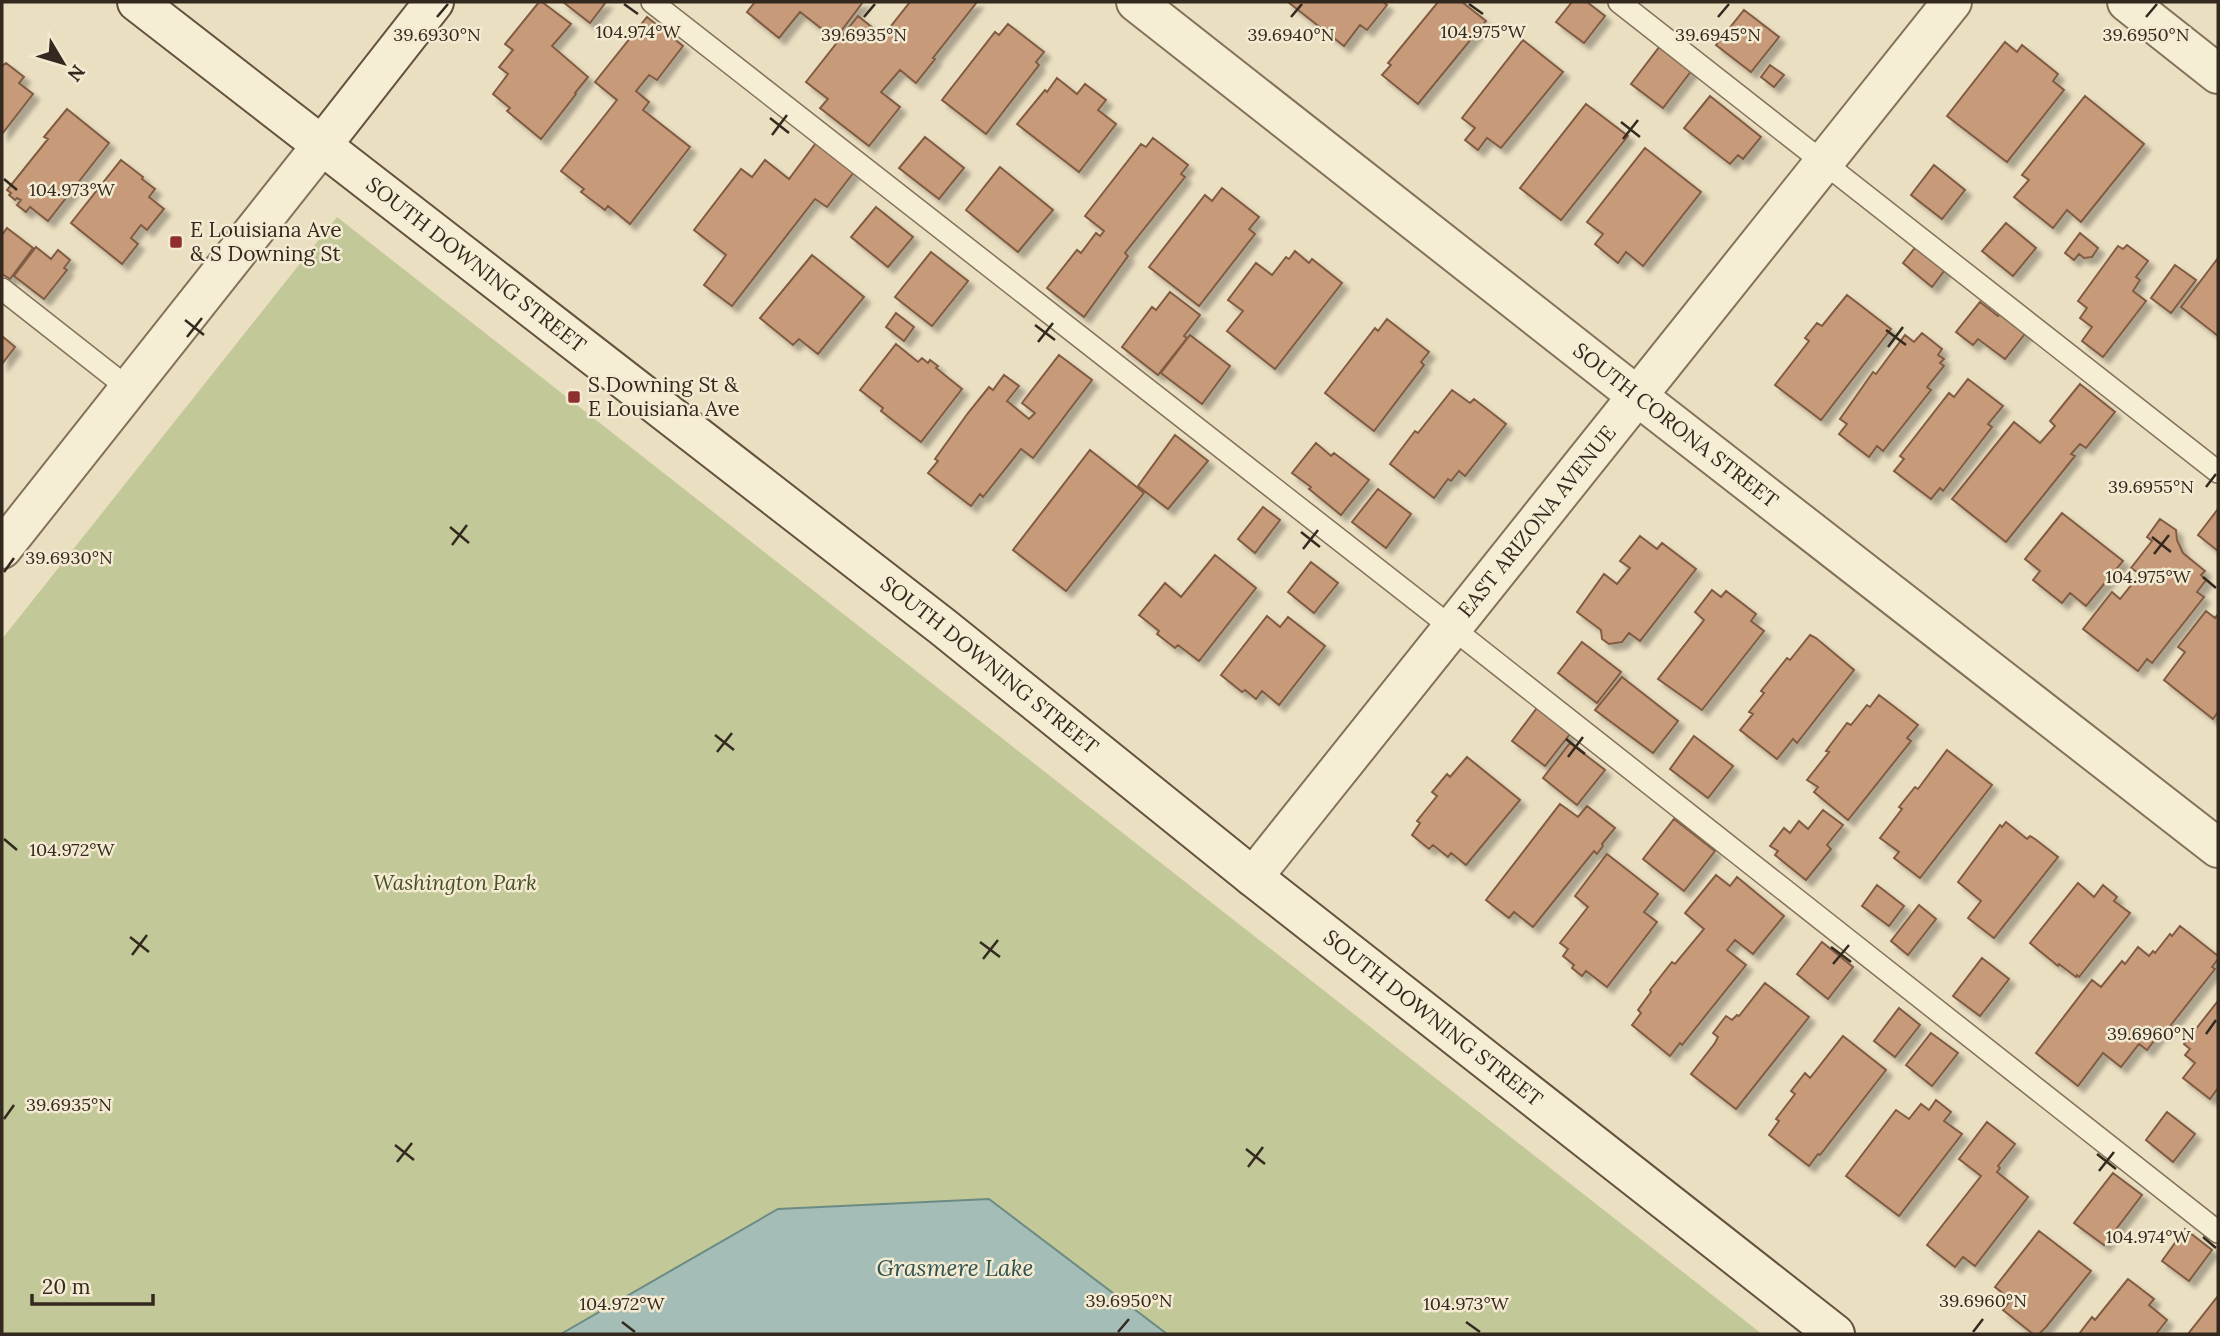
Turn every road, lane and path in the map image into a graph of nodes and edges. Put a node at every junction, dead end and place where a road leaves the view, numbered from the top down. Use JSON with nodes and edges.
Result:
{"nodes":[{"id":1,"x":137,"y":2,"type":"edge"},
{"id":2,"x":434,"y":2,"type":"edge"},
{"id":3,"x":652,"y":2,"type":"edge"},
{"id":4,"x":1136,"y":2,"type":"edge"},
{"id":5,"x":1619,"y":2,"type":"edge"},
{"id":6,"x":1952,"y":2,"type":"edge"},
{"id":7,"x":2127,"y":2,"type":"edge"},
{"id":8,"x":2218,"y":74,"type":"edge"},
{"id":9,"x":322,"y":145,"type":"junction"},
{"id":10,"x":1824,"y":160,"type":"junction"},
{"id":11,"x":2,"y":289,"type":"edge"},
{"id":12,"x":128,"y":388,"type":"junction"},
{"id":13,"x":1636,"y":395,"type":"junction"},
{"id":14,"x":2218,"y":472,"type":"edge"},
{"id":15,"x":2,"y":549,"type":"edge"},
{"id":16,"x":1451,"y":627,"type":"junction"},
{"id":17,"x":2218,"y":848,"type":"edge"},
{"id":18,"x":1253,"y":877,"type":"junction"},
{"id":19,"x":2218,"y":1232,"type":"edge"},
{"id":20,"x":1835,"y":1334,"type":"edge"}],
"edges":[{"from":1,"to":9,"type":"street","name":"SOUTH DOWNING STREET"},
{"from":2,"to":9,"type":"street"},
{"from":3,"to":16,"type":"lane"},
{"from":4,"to":13,"type":"street","name":"SOUTH CORONA STREET"},
{"from":5,"to":10,"type":"lane"},
{"from":6,"to":10,"type":"street","name":"EAST ARIZONA AVENUE"},
{"from":7,"to":8,"type":"street"},
{"from":9,"to":12,"type":"street"},
{"from":9,"to":18,"type":"street","name":"SOUTH DOWNING STREET"},
{"from":10,"to":13,"type":"street","name":"EAST ARIZONA AVENUE"},
{"from":10,"to":14,"type":"lane"},
{"from":11,"to":12,"type":"lane"},
{"from":12,"to":15,"type":"street"},
{"from":13,"to":16,"type":"street","name":"EAST ARIZONA AVENUE"},
{"from":13,"to":17,"type":"street","name":"SOUTH CORONA STREET"},
{"from":16,"to":18,"type":"street","name":"EAST ARIZONA AVENUE"},
{"from":16,"to":19,"type":"lane"},
{"from":18,"to":20,"type":"street","name":"SOUTH DOWNING STREET"}]}
